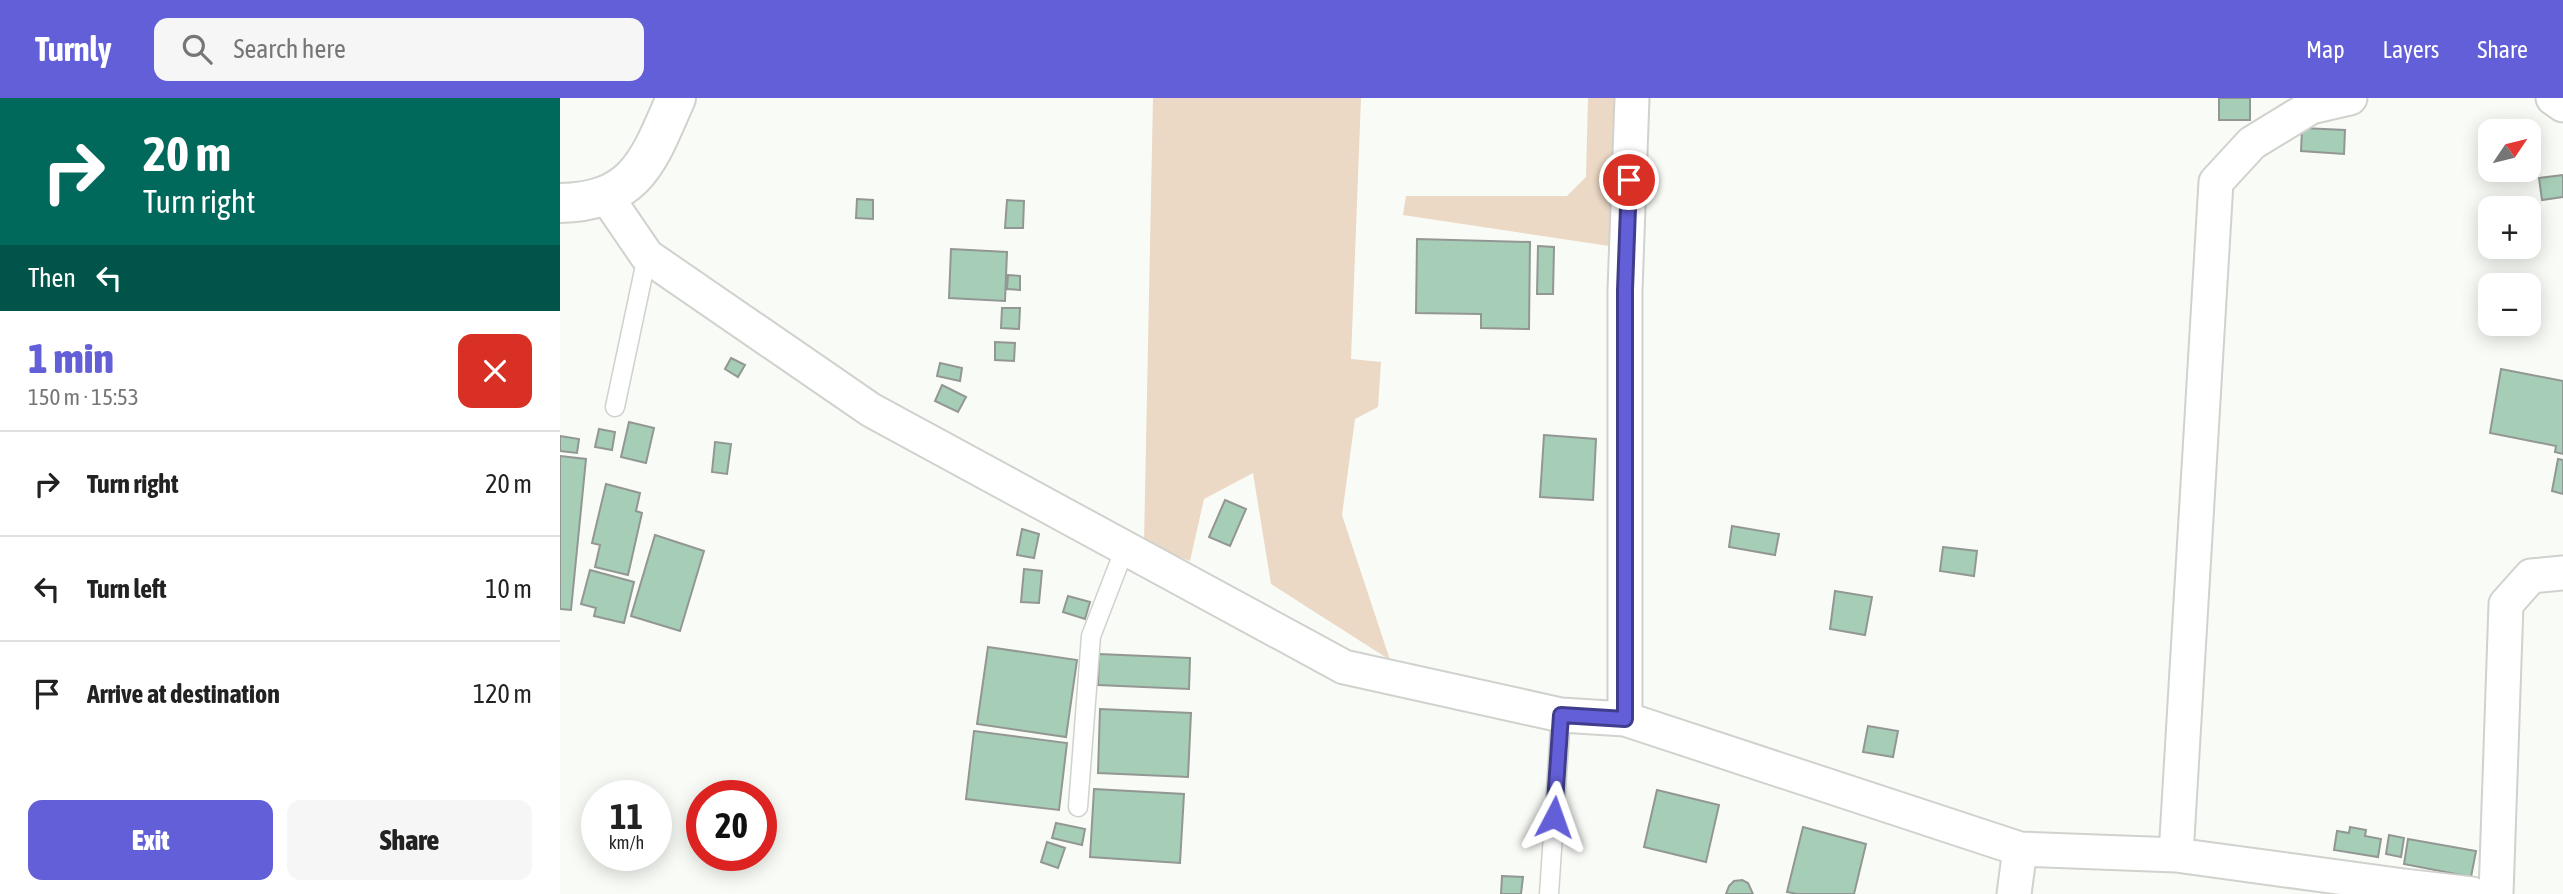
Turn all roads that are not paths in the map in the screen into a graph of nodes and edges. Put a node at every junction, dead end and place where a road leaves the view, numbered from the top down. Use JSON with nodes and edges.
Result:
{"nodes":[{"id":1,"x":676,"y":98,"type":"edge"},
{"id":2,"x":1632,"y":98,"type":"edge"},
{"id":3,"x":2350,"y":98,"type":"edge"},
{"id":4,"x":2553,"y":98,"type":"edge"},
{"id":5,"x":2563,"y":105,"type":"edge"},
{"id":6,"x":606,"y":196,"type":"junction"},
{"id":7,"x":560,"y":204,"type":"edge"},
{"id":8,"x":648,"y":256,"type":"junction"},
{"id":9,"x":615,"y":407,"type":"dead end"},
{"id":10,"x":1125,"y":548,"type":"junction"},
{"id":11,"x":2563,"y":573,"type":"edge"},
{"id":12,"x":1561,"y":715,"type":"junction"},
{"id":13,"x":1625,"y":719,"type":"junction"},
{"id":14,"x":1078,"y":807,"type":"dead end"},
{"id":15,"x":2020,"y":849,"type":"junction"},
{"id":16,"x":2176,"y":855,"type":"junction"},
{"id":17,"x":2403,"y":890,"type":"edge"},
{"id":18,"x":1549,"y":894,"type":"edge"},
{"id":19,"x":2014,"y":894,"type":"edge"},
{"id":20,"x":2472,"y":894,"type":"edge"},
{"id":21,"x":2496,"y":894,"type":"edge"}],
"edges":[{"from":1,"to":6,"type":"street"},
{"from":2,"to":13,"type":"street"},
{"from":3,"to":16,"type":"street"},
{"from":4,"to":5,"type":"street"},
{"from":6,"to":7,"type":"street"},
{"from":6,"to":8,"type":"street"},
{"from":8,"to":9,"type":"lane"},
{"from":8,"to":10,"type":"street"},
{"from":10,"to":12,"type":"street"},
{"from":10,"to":14,"type":"lane"},
{"from":11,"to":21,"type":"street"},
{"from":12,"to":13,"type":"street"},
{"from":12,"to":18,"type":"lane"},
{"from":13,"to":15,"type":"street"},
{"from":15,"to":16,"type":"street"},
{"from":15,"to":19,"type":"street"},
{"from":16,"to":17,"type":"street"},
{"from":17,"to":20,"type":"street"}]}
